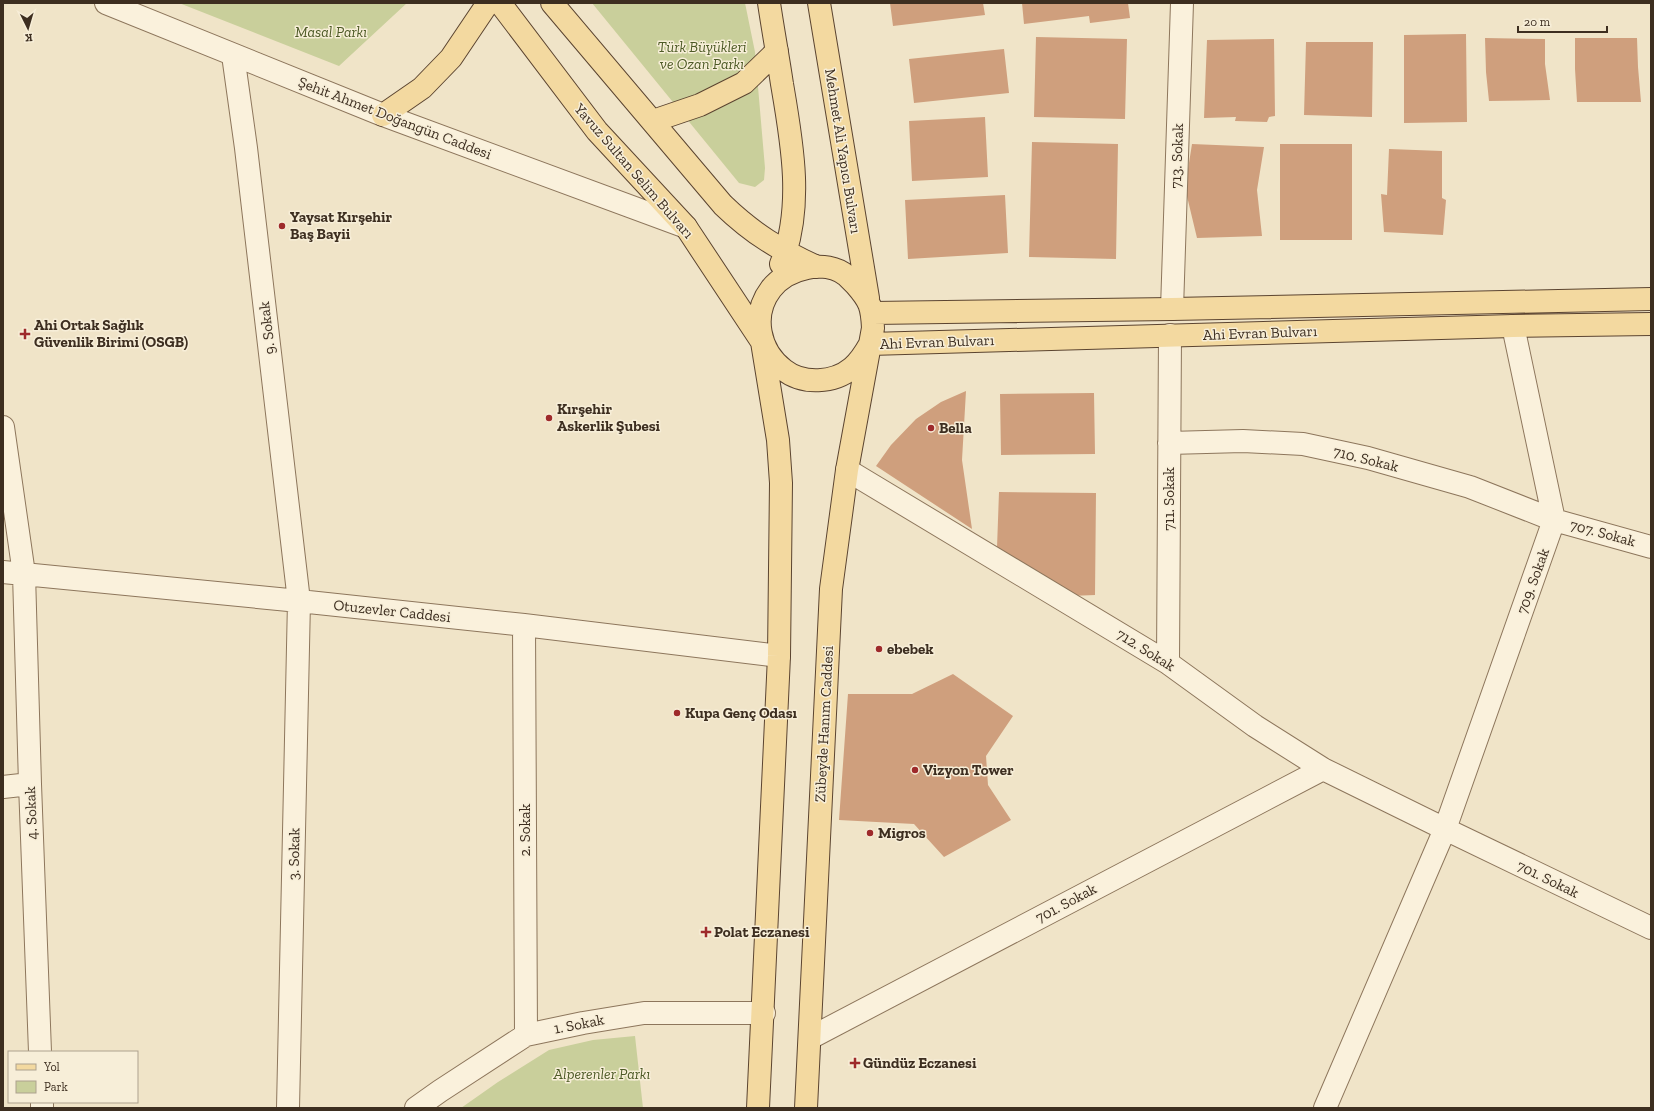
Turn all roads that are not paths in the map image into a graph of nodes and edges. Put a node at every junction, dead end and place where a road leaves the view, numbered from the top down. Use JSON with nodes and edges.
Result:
{"nodes":[{"id":1,"x":106,"y":3,"type":"edge"},
{"id":2,"x":488,"y":3,"type":"edge"},
{"id":3,"x":500,"y":3,"type":"edge"},
{"id":4,"x":552,"y":3,"type":"edge"},
{"id":5,"x":769,"y":3,"type":"edge"},
{"id":6,"x":819,"y":3,"type":"edge"},
{"id":7,"x":1182,"y":3,"type":"edge"},
{"id":8,"x":777,"y":51,"type":"junction"},
{"id":9,"x":233,"y":55,"type":"junction"},
{"id":10,"x":383,"y":115,"type":"junction"},
{"id":11,"x":653,"y":121,"type":"junction"},
{"id":12,"x":686,"y":228,"type":"junction"},
{"id":13,"x":786,"y":252,"type":"junction"},
{"id":14,"x":817,"y":267,"type":"junction"},
{"id":15,"x":771,"y":289,"type":"junction"},
{"id":16,"x":1651,"y":299,"type":"edge"},
{"id":17,"x":870,"y":306,"type":"junction"},
{"id":18,"x":1172,"y":309,"type":"junction"},
{"id":19,"x":1651,"y":324,"type":"edge"},
{"id":20,"x":1513,"y":326,"type":"junction"},
{"id":21,"x":1170,"y":335,"type":"junction"},
{"id":22,"x":762,"y":342,"type":"junction"},
{"id":23,"x":870,"y":344,"type":"junction"},
{"id":24,"x":3,"y":427,"type":"edge"},
{"id":25,"x":1169,"y":443,"type":"junction"},
{"id":26,"x":847,"y":470,"type":"junction"},
{"id":27,"x":1554,"y":520,"type":"junction"},
{"id":28,"x":1651,"y":547,"type":"edge"},
{"id":29,"x":3,"y":572,"type":"edge"},
{"id":30,"x":24,"y":574,"type":"junction"},
{"id":31,"x":299,"y":601,"type":"junction"},
{"id":32,"x":524,"y":626,"type":"junction"},
{"id":33,"x":779,"y":656,"type":"junction"},
{"id":34,"x":1168,"y":663,"type":"junction"},
{"id":35,"x":1322,"y":769,"type":"junction"},
{"id":36,"x":30,"y":784,"type":"junction"},
{"id":37,"x":3,"y":787,"type":"edge"},
{"id":38,"x":1445,"y":829,"type":"junction"},
{"id":39,"x":1651,"y":928,"type":"edge"},
{"id":40,"x":764,"y":1013,"type":"junction"},
{"id":41,"x":526,"y":1035,"type":"junction"},
{"id":42,"x":810,"y":1038,"type":"junction"},
{"id":43,"x":40,"y":1051,"type":"edge"},
{"id":44,"x":288,"y":1108,"type":"edge"},
{"id":45,"x":416,"y":1108,"type":"edge"},
{"id":46,"x":758,"y":1108,"type":"edge"},
{"id":47,"x":806,"y":1108,"type":"edge"},
{"id":48,"x":1325,"y":1108,"type":"edge"}],
"edges":[{"from":1,"to":9,"type":"street","name":"Şehit Ahmet Doğangün Caddesi"},
{"from":2,"to":10,"type":"main road"},
{"from":3,"to":12,"type":"main road","name":"Yavuz Sultan Selim Bulvarı"},
{"from":4,"to":11,"type":"main road"},
{"from":5,"to":8,"type":"main road"},
{"from":6,"to":17,"type":"main road","name":"Mehmet Ali Yapıcı Bulvarı"},
{"from":7,"to":18,"type":"street","name":"713. Sokak"},
{"from":8,"to":11,"type":"main road"},
{"from":8,"to":13,"type":"main road"},
{"from":9,"to":10,"type":"street","name":"Şehit Ahmet Doğangün Caddesi"},
{"from":9,"to":31,"type":"street","name":"9. Sokak"},
{"from":10,"to":12,"type":"street","name":"Şehit Ahmet Doğangün Caddesi"},
{"from":11,"to":13,"type":"main road"},
{"from":12,"to":22,"type":"main road","name":"Yavuz Sultan Selim Bulvarı"},
{"from":13,"to":14,"type":"main road"},
{"from":13,"to":15,"type":"main road"},
{"from":14,"to":15,"type":"main road"},
{"from":14,"to":17,"type":"main road"},
{"from":15,"to":22,"type":"main road"},
{"from":16,"to":18,"type":"main road","name":"Ahi Evran Bulvarı"},
{"from":17,"to":18,"type":"main road","name":"Ahi Evran Bulvarı"},
{"from":17,"to":23,"type":"main road"},
{"from":19,"to":20,"type":"main road","name":"Ahi Evran Bulvarı"},
{"from":20,"to":21,"type":"main road","name":"Ahi Evran Bulvarı"},
{"from":20,"to":27,"type":"street"},
{"from":21,"to":23,"type":"main road","name":"Ahi Evran Bulvarı"},
{"from":21,"to":25,"type":"street","name":"711. Sokak"},
{"from":22,"to":23,"type":"main road"},
{"from":22,"to":33,"type":"main road"},
{"from":23,"to":26,"type":"main road","name":"Zübeyde Hanım Caddesi"},
{"from":24,"to":30,"type":"street","name":"4. Sokak"},
{"from":25,"to":27,"type":"street","name":"710. Sokak"},
{"from":25,"to":34,"type":"street","name":"711. Sokak"},
{"from":26,"to":34,"type":"street","name":"712. Sokak"},
{"from":26,"to":42,"type":"main road","name":"Zübeyde Hanım Caddesi"},
{"from":27,"to":28,"type":"street","name":"707. Sokak"},
{"from":27,"to":38,"type":"street","name":"709. Sokak"},
{"from":29,"to":30,"type":"street","name":"Otuzevler Caddesi"},
{"from":30,"to":31,"type":"street","name":"Otuzevler Caddesi"},
{"from":30,"to":36,"type":"street","name":"4. Sokak"},
{"from":31,"to":32,"type":"street","name":"Otuzevler Caddesi"},
{"from":31,"to":44,"type":"street","name":"3. Sokak"},
{"from":32,"to":33,"type":"street","name":"Otuzevler Caddesi"},
{"from":32,"to":41,"type":"street","name":"2. Sokak"},
{"from":33,"to":40,"type":"main road"},
{"from":34,"to":35,"type":"street","name":"712. Sokak"},
{"from":35,"to":38,"type":"street","name":"712. Sokak"},
{"from":35,"to":42,"type":"street","name":"701. Sokak"},
{"from":36,"to":37,"type":"street"},
{"from":36,"to":43,"type":"street","name":"4. Sokak"},
{"from":38,"to":39,"type":"street","name":"701. Sokak"},
{"from":38,"to":48,"type":"street","name":"709. Sokak"},
{"from":40,"to":41,"type":"street","name":"1. Sokak"},
{"from":40,"to":46,"type":"main road"},
{"from":41,"to":45,"type":"street","name":"1. Sokak"},
{"from":42,"to":47,"type":"main road","name":"Zübeyde Hanım Caddesi"}]}
